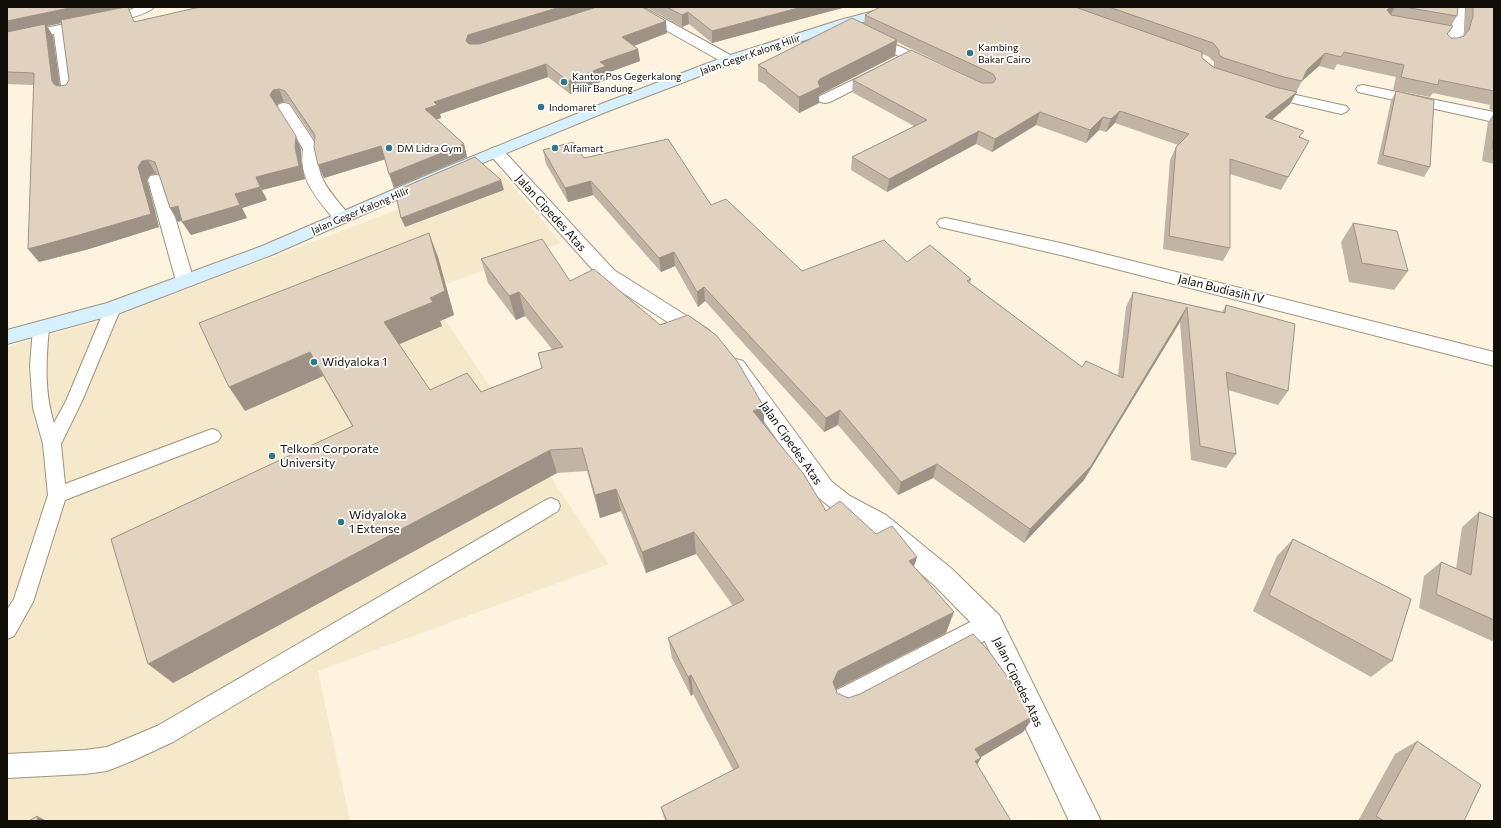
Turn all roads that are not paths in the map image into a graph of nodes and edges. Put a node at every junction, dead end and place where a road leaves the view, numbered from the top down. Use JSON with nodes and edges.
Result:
{"nodes":[{"id":1,"x":148,"y":7,"type":"edge"},
{"id":2,"x":634,"y":7,"type":"edge"},
{"id":3,"x":903,"y":7,"type":"edge"},
{"id":4,"x":1459,"y":7,"type":"edge"},
{"id":5,"x":845,"y":23,"type":"junction"},
{"id":6,"x":1404,"y":26,"type":"edge"},
{"id":7,"x":60,"y":29,"type":"junction"},
{"id":8,"x":1457,"y":35,"type":"junction"},
{"id":9,"x":7,"y":40,"type":"edge"},
{"id":10,"x":1447,"y":46,"type":"edge"},
{"id":11,"x":909,"y":56,"type":"junction"},
{"id":12,"x":729,"y":60,"type":"junction"},
{"id":13,"x":944,"y":72,"type":"edge"},
{"id":14,"x":1254,"y":88,"type":"edge"},
{"id":15,"x":1363,"y":89,"type":"dead end"},
{"id":16,"x":69,"y":93,"type":"edge"},
{"id":17,"x":825,"y":98,"type":"dead end"},
{"id":18,"x":284,"y":107,"type":"dead end"},
{"id":19,"x":1340,"y":109,"type":"dead end"},
{"id":20,"x":1494,"y":117,"type":"edge"},
{"id":21,"x":496,"y":152,"type":"junction"},
{"id":22,"x":156,"y":180,"type":"edge"},
{"id":23,"x":342,"y":218,"type":"junction"},
{"id":24,"x":946,"y":223,"type":"dead end"},
{"id":25,"x":185,"y":281,"type":"junction"},
{"id":26,"x":113,"y":308,"type":"junction"},
{"id":27,"x":41,"y":328,"type":"junction"},
{"id":28,"x":7,"y":337,"type":"edge"},
{"id":29,"x":1494,"y":359,"type":"edge"},
{"id":30,"x":212,"y":436,"type":"dead end"},
{"id":31,"x":52,"y":444,"type":"junction"},
{"id":32,"x":57,"y":495,"type":"junction"},
{"id":33,"x":551,"y":506,"type":"dead end"},
{"id":34,"x":15,"y":605,"type":"edge"},
{"id":35,"x":990,"y":624,"type":"junction"},
{"id":36,"x":7,"y":629,"type":"edge"},
{"id":37,"x":846,"y":701,"type":"edge"},
{"id":38,"x":7,"y":766,"type":"edge"},
{"id":39,"x":1085,"y":821,"type":"edge"}],
"edges":[{"from":1,"to":7,"type":"street"},
{"from":2,"to":12,"type":"street"},
{"from":3,"to":5,"type":"main road","name":"Jalan Geger Kalong Hilir"},
{"from":4,"to":8,"type":"street"},
{"from":5,"to":11,"type":"street"},
{"from":5,"to":12,"type":"main road","name":"Jalan Geger Kalong Hilir"},
{"from":6,"to":8,"type":"street"},
{"from":7,"to":9,"type":"street"},
{"from":7,"to":16,"type":"street"},
{"from":8,"to":10,"type":"street"},
{"from":11,"to":13,"type":"street"},
{"from":11,"to":17,"type":"street"},
{"from":12,"to":21,"type":"main road","name":"Jalan Geger Kalong Hilir"},
{"from":14,"to":19,"type":"street"},
{"from":15,"to":20,"type":"street"},
{"from":18,"to":23,"type":"street"},
{"from":21,"to":23,"type":"main road","name":"Jalan Geger Kalong Hilir"},
{"from":21,"to":35,"type":"street","name":"Jalan Cipedes Atas"},
{"from":22,"to":25,"type":"street"},
{"from":23,"to":25,"type":"main road","name":"Jalan Geger Kalong Hilir"},
{"from":24,"to":29,"type":"street","name":"Jalan Budiasih IV"},
{"from":25,"to":26,"type":"main road","name":"Jalan Geger Kalong Hilir"},
{"from":26,"to":27,"type":"main road","name":"Jalan Geger Kalong Hilir"},
{"from":26,"to":31,"type":"lane"},
{"from":27,"to":28,"type":"main road","name":"Jalan Geger Kalong Hilir"},
{"from":27,"to":31,"type":"lane"},
{"from":30,"to":32,"type":"lane"},
{"from":31,"to":32,"type":"lane"},
{"from":32,"to":34,"type":"lane"},
{"from":33,"to":38,"type":"lane"},
{"from":34,"to":36,"type":"lane"},
{"from":35,"to":37,"type":"street"},
{"from":35,"to":39,"type":"street","name":"Jalan Cipedes Atas"}]}
